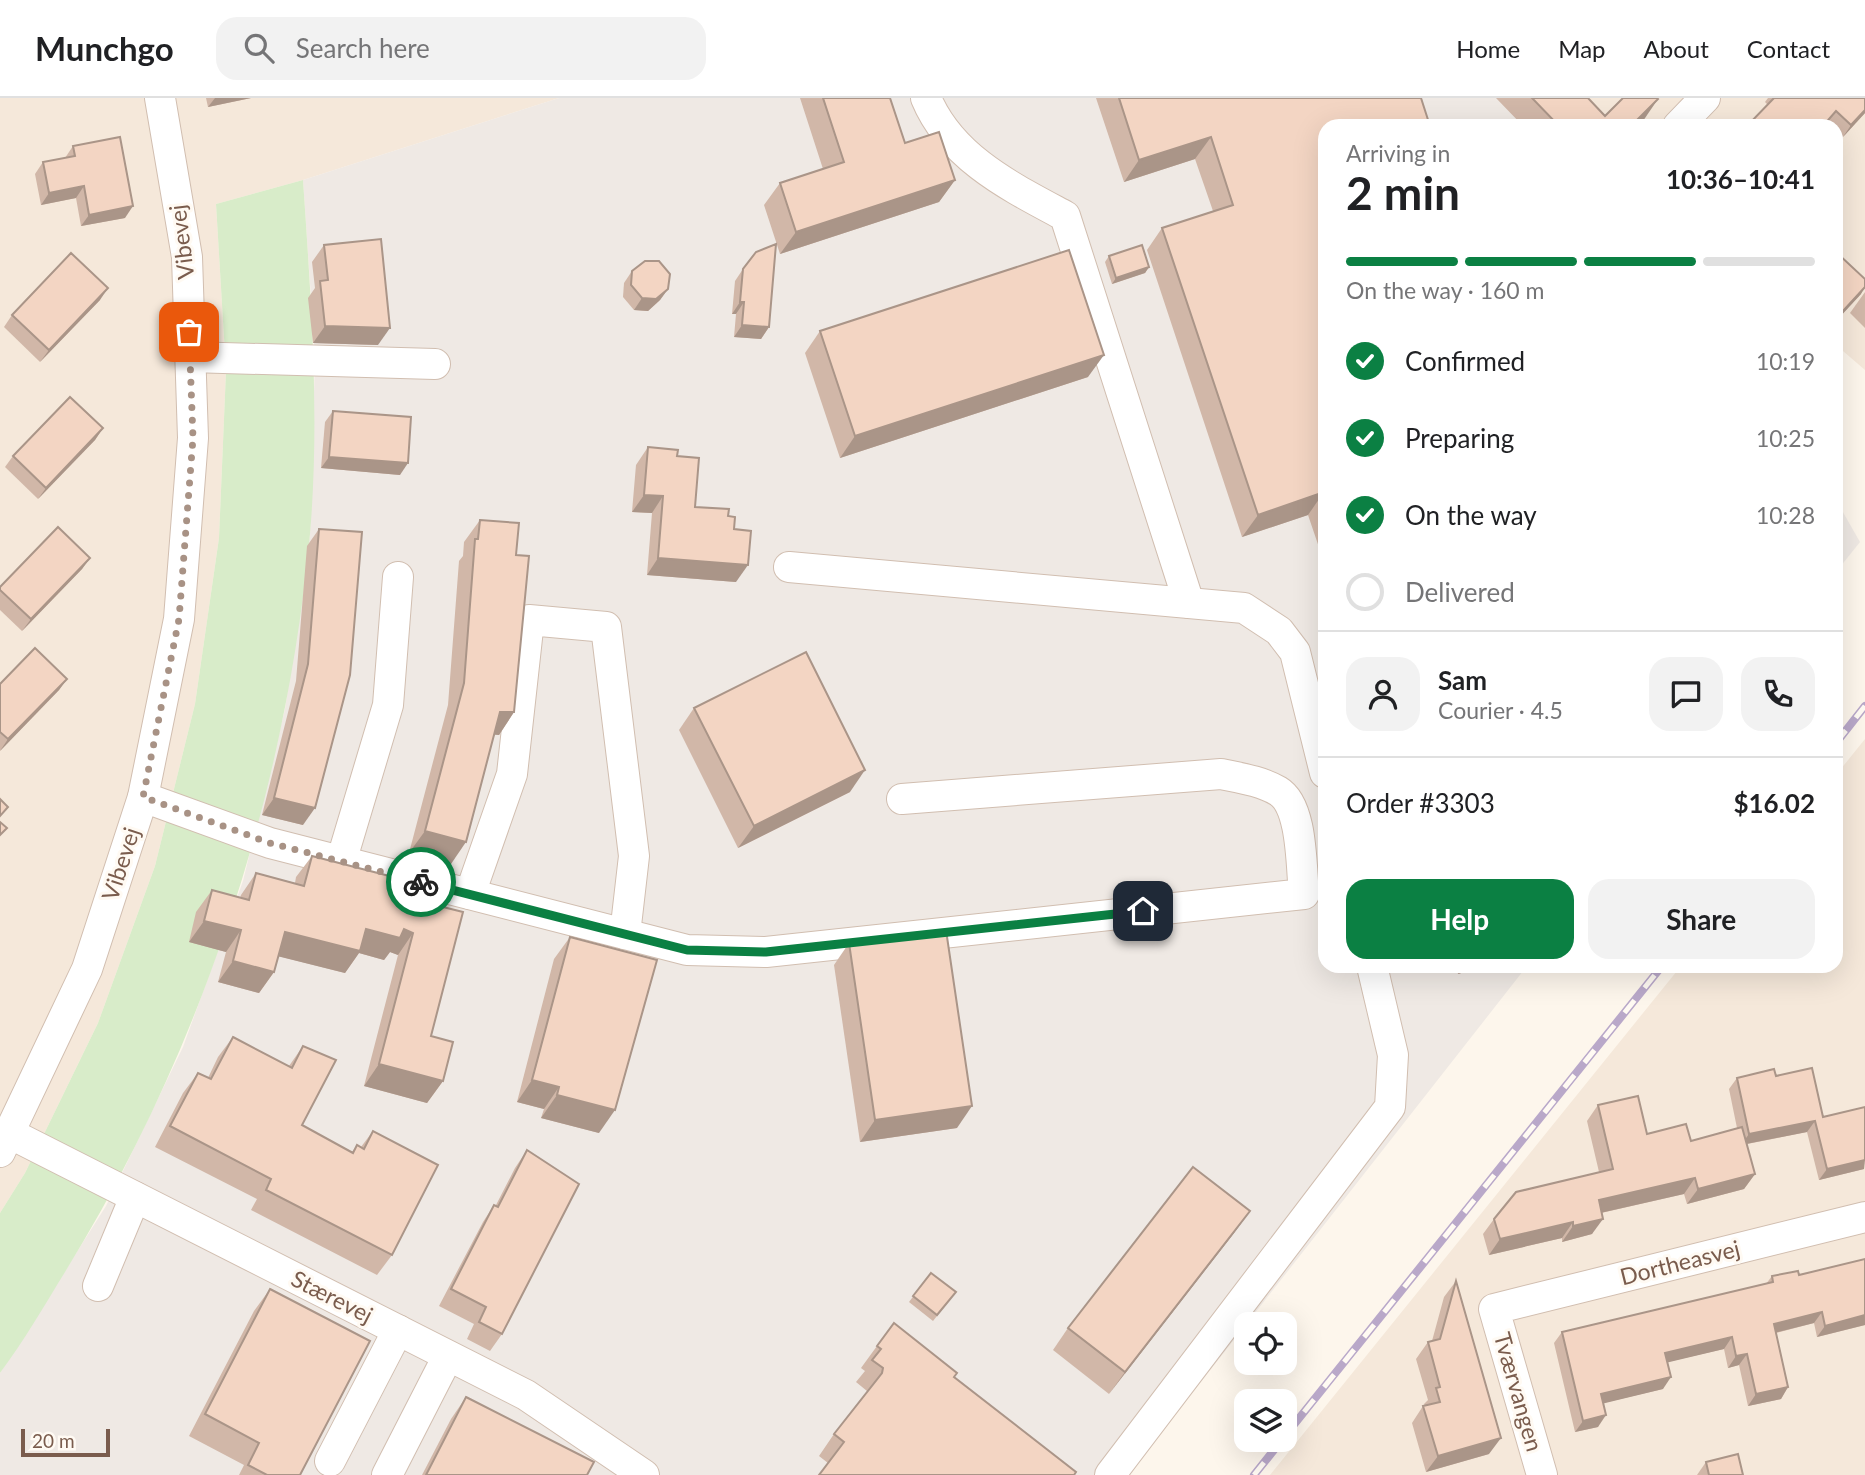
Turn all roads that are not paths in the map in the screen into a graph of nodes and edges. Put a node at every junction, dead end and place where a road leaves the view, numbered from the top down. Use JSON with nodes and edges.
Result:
{"nodes":[{"id":1,"x":160,"y":98,"type":"edge"},
{"id":2,"x":926,"y":98,"type":"edge"},
{"id":3,"x":1705,"y":98,"type":"edge"},
{"id":4,"x":1685,"y":119,"type":"edge"},
{"id":5,"x":190,"y":358,"type":"junction"},
{"id":6,"x":435,"y":364,"type":"dead end"},
{"id":7,"x":789,"y":567,"type":"dead end"},
{"id":8,"x":398,"y":577,"type":"dead end"},
{"id":9,"x":1189,"y":603,"type":"junction"},
{"id":10,"x":1318,"y":745,"type":"edge"},
{"id":11,"x":143,"y":797,"type":"junction"},
{"id":12,"x":902,"y":799,"type":"dead end"},
{"id":13,"x":341,"y":862,"type":"junction"},
{"id":14,"x":471,"y":894,"type":"junction"},
{"id":15,"x":625,"y":934,"type":"junction"},
{"id":16,"x":1374,"y":973,"type":"edge"},
{"id":17,"x":5,"y":1143,"type":"edge"},
{"id":18,"x":135,"y":1197,"type":"junction"},
{"id":19,"x":1865,"y":1217,"type":"edge"},
{"id":20,"x":98,"y":1286,"type":"dead end"},
{"id":21,"x":1494,"y":1309,"type":"joint"},
{"id":22,"x":398,"y":1331,"type":"junction"},
{"id":23,"x":448,"y":1356,"type":"junction"},
{"id":24,"x":330,"y":1461,"type":"dead end"},
{"id":25,"x":387,"y":1475,"type":"edge"},
{"id":26,"x":644,"y":1475,"type":"edge"},
{"id":27,"x":1110,"y":1475,"type":"edge"},
{"id":28,"x":1542,"y":1475,"type":"edge"}],
"edges":[{"from":1,"to":5,"type":"street","name":"Vibevej"},
{"from":2,"to":9,"type":"street"},
{"from":3,"to":4,"type":"street"},
{"from":5,"to":6,"type":"street"},
{"from":5,"to":11,"type":"street","name":"Vibevej"},
{"from":7,"to":9,"type":"street"},
{"from":8,"to":13,"type":"street"},
{"from":9,"to":10,"type":"street"},
{"from":11,"to":13,"type":"street"},
{"from":11,"to":17,"type":"street","name":"Vibevej"},
{"from":12,"to":15,"type":"street"},
{"from":13,"to":14,"type":"street"},
{"from":14,"to":15,"type":"street"},
{"from":14,"to":15,"type":"street"},
{"from":16,"to":27,"type":"street"},
{"from":17,"to":18,"type":"street","name":"Stærevej"},
{"from":18,"to":20,"type":"street"},
{"from":18,"to":22,"type":"street","name":"Stærevej"},
{"from":19,"to":21,"type":"street","name":"Dortheasvej"},
{"from":21,"to":28,"type":"street","name":"Tværvangen"},
{"from":22,"to":23,"type":"street","name":"Stærevej"},
{"from":22,"to":24,"type":"street"},
{"from":23,"to":25,"type":"street"},
{"from":23,"to":26,"type":"street","name":"Stærevej"}]}
